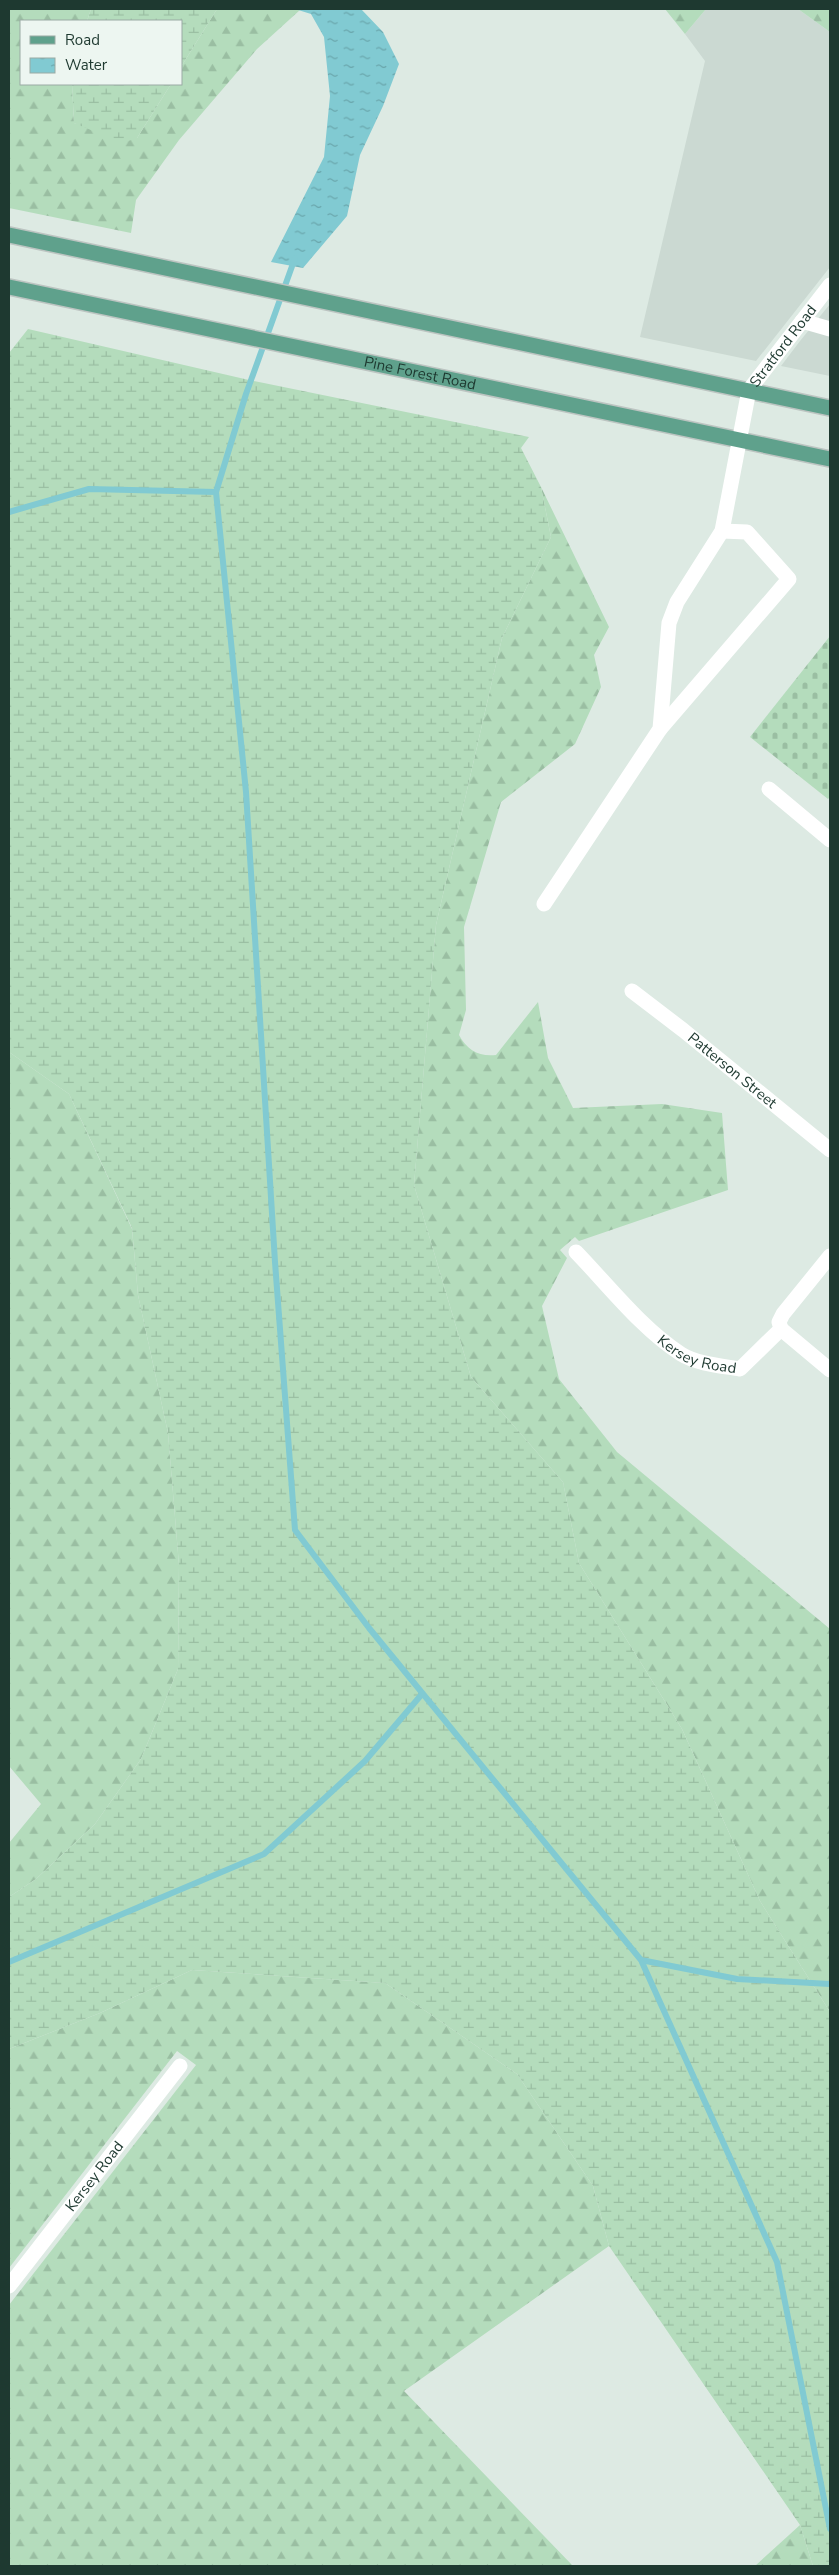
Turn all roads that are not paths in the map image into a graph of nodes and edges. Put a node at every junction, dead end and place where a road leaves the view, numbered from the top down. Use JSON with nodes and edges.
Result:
{"nodes":[{"id":1,"x":9,"y":235,"type":"edge"},
{"id":2,"x":830,"y":285,"type":"edge"},
{"id":3,"x":9,"y":286,"type":"edge"},
{"id":4,"x":802,"y":321,"type":"junction"},
{"id":5,"x":830,"y":329,"type":"edge"},
{"id":6,"x":748,"y":390,"type":"junction"},
{"id":7,"x":830,"y":408,"type":"edge"},
{"id":8,"x":740,"y":440,"type":"junction"},
{"id":9,"x":830,"y":459,"type":"edge"},
{"id":10,"x":722,"y":531,"type":"junction"},
{"id":11,"x":660,"y":729,"type":"junction"},
{"id":12,"x":769,"y":789,"type":"dead end"},
{"id":13,"x":830,"y":840,"type":"edge"},
{"id":14,"x":544,"y":904,"type":"dead end"},
{"id":15,"x":632,"y":991,"type":"dead end"},
{"id":16,"x":830,"y":1150,"type":"edge"},
{"id":17,"x":576,"y":1252,"type":"dead end"},
{"id":18,"x":830,"y":1256,"type":"edge"},
{"id":19,"x":781,"y":1329,"type":"junction"},
{"id":20,"x":830,"y":1370,"type":"edge"},
{"id":21,"x":180,"y":2066,"type":"dead end"},
{"id":22,"x":9,"y":2286,"type":"edge"}],
"edges":[{"from":1,"to":6,"type":"main road"},
{"from":2,"to":4,"type":"street","name":"Stratford Road"},
{"from":3,"to":8,"type":"main road","name":"Pine Forest Road"},
{"from":4,"to":5,"type":"street"},
{"from":4,"to":6,"type":"street","name":"Stratford Road"},
{"from":6,"to":7,"type":"main road"},
{"from":6,"to":8,"type":"street","name":"Stratford Road"},
{"from":8,"to":9,"type":"main road","name":"Pine Forest Road"},
{"from":8,"to":10,"type":"street","name":"Stratford Road"},
{"from":10,"to":11,"type":"street"},
{"from":10,"to":11,"type":"street"},
{"from":11,"to":14,"type":"street"},
{"from":12,"to":13,"type":"street"},
{"from":15,"to":16,"type":"street","name":"Patterson Street"},
{"from":17,"to":19,"type":"street","name":"Kersey Road"},
{"from":18,"to":19,"type":"street","name":"Kersey Road"},
{"from":19,"to":20,"type":"street"},
{"from":21,"to":22,"type":"street","name":"Kersey Road"}]}
